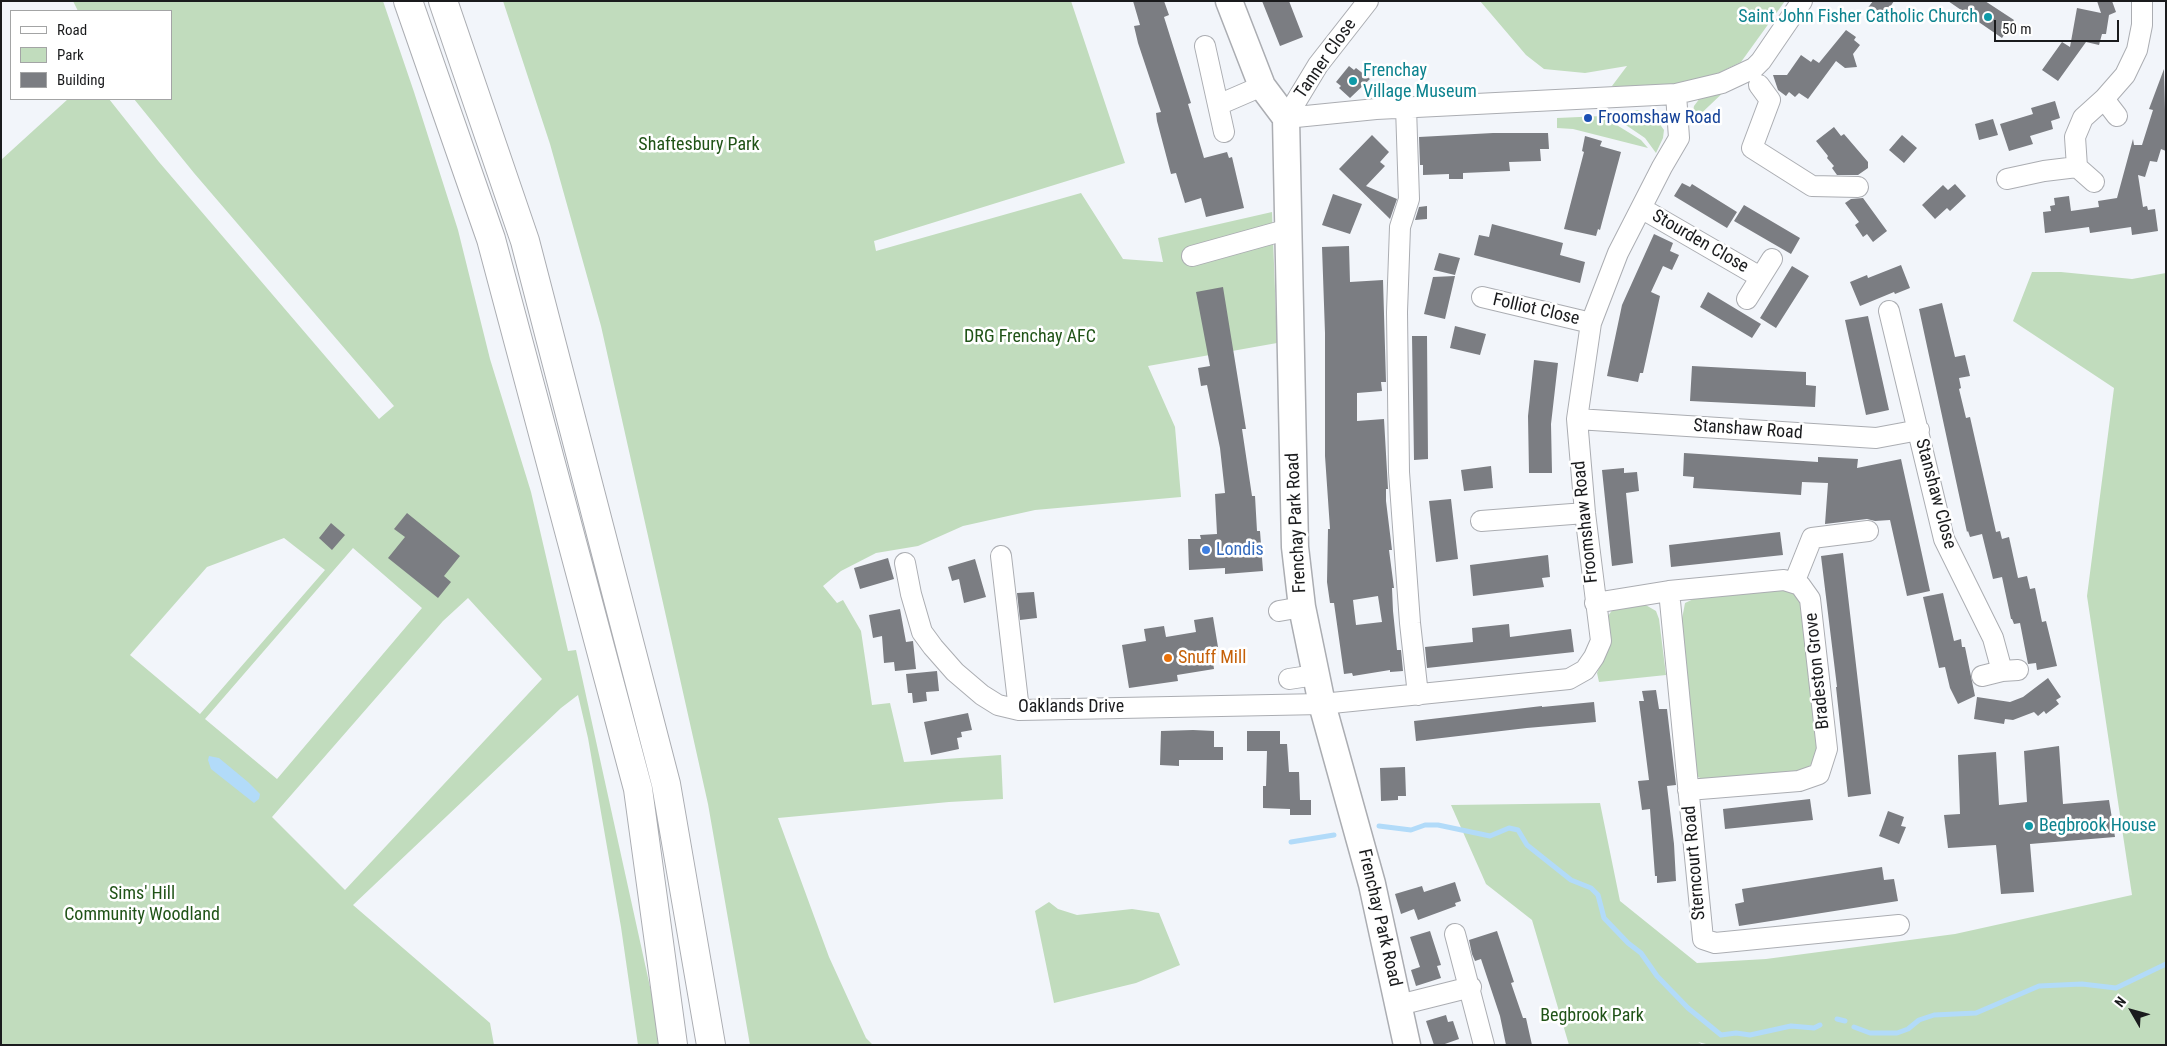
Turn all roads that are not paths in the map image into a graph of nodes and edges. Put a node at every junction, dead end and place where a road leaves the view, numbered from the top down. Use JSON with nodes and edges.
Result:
{"nodes":[{"id":1,"x":408,"y":1,"type":"edge"},
{"id":2,"x":442,"y":1,"type":"edge"},
{"id":3,"x":1229,"y":1,"type":"edge"},
{"id":4,"x":1368,"y":1,"type":"edge"},
{"id":5,"x":1802,"y":1,"type":"edge"},
{"id":6,"x":2142,"y":1,"type":"edge"},
{"id":7,"x":1205,"y":46,"type":"dead end"},
{"id":8,"x":1759,"y":85,"type":"dead end"},
{"id":9,"x":1262,"y":86,"type":"junction"},
{"id":10,"x":1676,"y":94,"type":"junction"},
{"id":11,"x":2104,"y":99,"type":"junction"},
{"id":12,"x":1218,"y":104,"type":"junction"},
{"id":13,"x":1406,"y":107,"type":"junction"},
{"id":14,"x":2117,"y":116,"type":"dead end"},
{"id":15,"x":1286,"y":118,"type":"junction"},
{"id":16,"x":1224,"y":132,"type":"dead end"},
{"id":17,"x":2077,"y":167,"type":"junction"},
{"id":18,"x":2007,"y":179,"type":"dead end"},
{"id":19,"x":2094,"y":182,"type":"dead end"},
{"id":20,"x":1858,"y":187,"type":"dead end"},
{"id":21,"x":1641,"y":208,"type":"junction"},
{"id":22,"x":1289,"y":229,"type":"junction"},
{"id":23,"x":1192,"y":256,"type":"dead end"},
{"id":24,"x":1772,"y":259,"type":"dead end"},
{"id":25,"x":1760,"y":277,"type":"junction"},
{"id":26,"x":1482,"y":297,"type":"dead end"},
{"id":27,"x":1747,"y":299,"type":"dead end"},
{"id":28,"x":1890,"y":310,"type":"dead end"},
{"id":29,"x":1591,"y":323,"type":"junction"},
{"id":30,"x":1577,"y":419,"type":"junction"},
{"id":31,"x":1919,"y":430,"type":"junction"},
{"id":32,"x":1585,"y":513,"type":"junction"},
{"id":33,"x":1481,"y":521,"type":"dead end"},
{"id":34,"x":1868,"y":531,"type":"dead end"},
{"id":35,"x":1001,"y":556,"type":"dead end"},
{"id":36,"x":905,"y":563,"type":"dead end"},
{"id":37,"x":1794,"y":583,"type":"junction"},
{"id":38,"x":1669,"y":591,"type":"junction"},
{"id":39,"x":1595,"y":603,"type":"junction"},
{"id":40,"x":1315,"y":675,"type":"junction"},
{"id":41,"x":1982,"y":676,"type":"dead end"},
{"id":42,"x":1288,"y":679,"type":"dead end"},
{"id":43,"x":1418,"y":695,"type":"junction"},
{"id":44,"x":1322,"y":704,"type":"junction"},
{"id":45,"x":1019,"y":710,"type":"junction"},
{"id":46,"x":1688,"y":790,"type":"junction"},
{"id":47,"x":1899,"y":925,"type":"dead end"},
{"id":48,"x":1455,"y":934,"type":"dead end"},
{"id":49,"x":1470,"y":987,"type":"junction"},
{"id":50,"x":1399,"y":1005,"type":"junction"},
{"id":51,"x":673,"y":1045,"type":"edge"},
{"id":52,"x":711,"y":1045,"type":"edge"},
{"id":53,"x":1407,"y":1045,"type":"edge"},
{"id":54,"x":1484,"y":1045,"type":"edge"}],
"edges":[{"from":1,"to":51,"type":"highway"},
{"from":2,"to":52,"type":"highway"},
{"from":3,"to":9,"type":"main road"},
{"from":4,"to":15,"type":"street","name":"Tanner Close"},
{"from":5,"to":10,"type":"street"},
{"from":6,"to":11,"type":"street"},
{"from":7,"to":12,"type":"street"},
{"from":8,"to":20,"type":"street"},
{"from":9,"to":12,"type":"street"},
{"from":9,"to":15,"type":"main road"},
{"from":10,"to":13,"type":"street"},
{"from":10,"to":21,"type":"street","name":"Froomshaw Road"},
{"from":11,"to":14,"type":"street"},
{"from":11,"to":17,"type":"street"},
{"from":12,"to":16,"type":"street"},
{"from":13,"to":15,"type":"street"},
{"from":13,"to":43,"type":"street"},
{"from":15,"to":22,"type":"main road","name":"Frenchay Park Road"},
{"from":17,"to":18,"type":"street"},
{"from":17,"to":19,"type":"street"},
{"from":21,"to":25,"type":"street","name":"Stourden Close"},
{"from":21,"to":29,"type":"street","name":"Froomshaw Road"},
{"from":22,"to":23,"type":"street"},
{"from":22,"to":40,"type":"main road","name":"Frenchay Park Road"},
{"from":24,"to":25,"type":"street","name":"Stourden Close"},
{"from":25,"to":27,"type":"street","name":"Stourden Close"},
{"from":26,"to":29,"type":"street","name":"Folliot Close"},
{"from":28,"to":31,"type":"street","name":"Stanshaw Close"},
{"from":29,"to":30,"type":"street","name":"Froomshaw Road"},
{"from":30,"to":31,"type":"street","name":"Stanshaw Road"},
{"from":30,"to":32,"type":"street","name":"Froomshaw Road"},
{"from":31,"to":41,"type":"street","name":"Stanshaw Close"},
{"from":32,"to":33,"type":"street"},
{"from":32,"to":39,"type":"street","name":"Froomshaw Road"},
{"from":34,"to":37,"type":"street"},
{"from":35,"to":45,"type":"street"},
{"from":36,"to":45,"type":"street","name":"Oaklands Drive"},
{"from":37,"to":38,"type":"street"},
{"from":37,"to":46,"type":"street","name":"Bradeston Grove"},
{"from":38,"to":39,"type":"street"},
{"from":38,"to":46,"type":"street","name":"Sterncourt Road"},
{"from":39,"to":43,"type":"street","name":"Froomshaw Road"},
{"from":40,"to":42,"type":"street"},
{"from":40,"to":44,"type":"main road","name":"Frenchay Park Road"},
{"from":43,"to":44,"type":"street","name":"Froomshaw Road"},
{"from":44,"to":45,"type":"street","name":"Oaklands Drive"},
{"from":44,"to":50,"type":"main road","name":"Frenchay Park Road"},
{"from":46,"to":47,"type":"street","name":"Sterncourt Road"},
{"from":48,"to":49,"type":"street"},
{"from":49,"to":50,"type":"street"},
{"from":49,"to":54,"type":"street"},
{"from":50,"to":53,"type":"main road","name":"Frenchay Park Road"}]}
